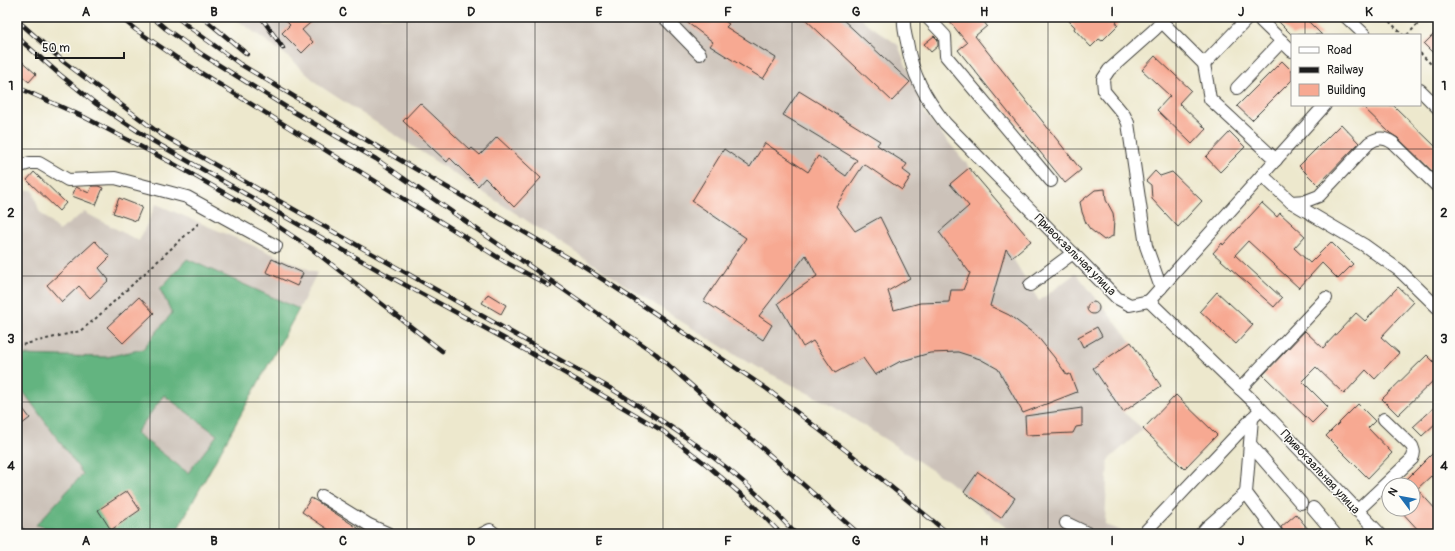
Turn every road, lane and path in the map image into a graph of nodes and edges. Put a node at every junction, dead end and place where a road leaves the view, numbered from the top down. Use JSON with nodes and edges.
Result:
{"nodes":[{"id":1,"x":664,"y":17,"type":"edge"},
{"id":2,"x":904,"y":17,"type":"edge"},
{"id":3,"x":927,"y":17,"type":"edge"},
{"id":4,"x":1346,"y":17,"type":"edge"},
{"id":5,"x":1385,"y":17,"type":"edge"},
{"id":6,"x":1425,"y":17,"type":"edge"},
{"id":7,"x":1255,"y":19,"type":"edge"},
{"id":8,"x":1162,"y":20,"type":"edge"},
{"id":9,"x":1364,"y":34,"type":"edge"},
{"id":10,"x":1402,"y":34,"type":"edge"},
{"id":11,"x":1408,"y":34,"type":"edge"},
{"id":12,"x":1282,"y":42,"type":"junction"},
{"id":13,"x":1291,"y":50,"type":"edge"},
{"id":14,"x":700,"y":54,"type":"dead end"},
{"id":15,"x":1421,"y":54,"type":"edge"},
{"id":16,"x":1204,"y":64,"type":"junction"},
{"id":17,"x":1438,"y":71,"type":"edge"},
{"id":18,"x":1237,"y":88,"type":"dead end"},
{"id":19,"x":1421,"y":91,"type":"edge"},
{"id":20,"x":1324,"y":106,"type":"edge"},
{"id":21,"x":1438,"y":108,"type":"edge"},
{"id":22,"x":1276,"y":160,"type":"junction"},
{"id":23,"x":17,"y":167,"type":"edge"},
{"id":24,"x":1262,"y":176,"type":"junction"},
{"id":25,"x":1051,"y":181,"type":"dead end"},
{"id":26,"x":1438,"y":187,"type":"edge"},
{"id":27,"x":1291,"y":202,"type":"junction"},
{"id":28,"x":200,"y":222,"type":"dead end"},
{"id":29,"x":276,"y":246,"type":"dead end"},
{"id":30,"x":1073,"y":253,"type":"junction"},
{"id":31,"x":1030,"y":285,"type":"dead end"},
{"id":32,"x":1161,"y":288,"type":"junction"},
{"id":33,"x":1326,"y":298,"type":"dead end"},
{"id":34,"x":1149,"y":301,"type":"junction"},
{"id":35,"x":1438,"y":308,"type":"edge"},
{"id":36,"x":17,"y":346,"type":"edge"},
{"id":37,"x":1240,"y":389,"type":"junction"},
{"id":38,"x":1261,"y":409,"type":"junction"},
{"id":39,"x":1252,"y":418,"type":"junction"},
{"id":40,"x":1384,"y":419,"type":"dead end"},
{"id":41,"x":1250,"y":444,"type":"junction"},
{"id":42,"x":1246,"y":493,"type":"junction"},
{"id":43,"x":322,"y":496,"type":"dead end"},
{"id":44,"x":1301,"y":503,"type":"dead end"},
{"id":45,"x":1313,"y":508,"type":"dead end"},
{"id":46,"x":1357,"y":511,"type":"junction"},
{"id":47,"x":1066,"y":523,"type":"dead end"},
{"id":48,"x":389,"y":534,"type":"edge"},
{"id":49,"x":482,"y":534,"type":"edge"},
{"id":50,"x":495,"y":534,"type":"edge"},
{"id":51,"x":1088,"y":534,"type":"edge"},
{"id":52,"x":1143,"y":534,"type":"edge"},
{"id":53,"x":1201,"y":534,"type":"edge"},
{"id":54,"x":1277,"y":534,"type":"edge"},
{"id":55,"x":1335,"y":534,"type":"edge"},
{"id":56,"x":1380,"y":534,"type":"edge"}],
"edges":[{"from":1,"to":14,"type":"street"},
{"from":2,"to":30,"type":"street","name":"Привокзальная улица"},
{"from":3,"to":25,"type":"street"},
{"from":4,"to":9,"type":"street"},
{"from":5,"to":10,"type":"path"},
{"from":6,"to":11,"type":"path"},
{"from":7,"to":12,"type":"street"},
{"from":7,"to":16,"type":"street"},
{"from":8,"to":16,"type":"street"},
{"from":8,"to":32,"type":"street"},
{"from":12,"to":13,"type":"street"},
{"from":12,"to":18,"type":"street"},
{"from":15,"to":17,"type":"path"},
{"from":16,"to":22,"type":"street"},
{"from":19,"to":21,"type":"street"},
{"from":20,"to":22,"type":"street"},
{"from":22,"to":24,"type":"street"},
{"from":23,"to":29,"type":"street"},
{"from":24,"to":27,"type":"street"},
{"from":24,"to":32,"type":"street"},
{"from":26,"to":27,"type":"street"},
{"from":27,"to":35,"type":"street"},
{"from":28,"to":36,"type":"path"},
{"from":30,"to":31,"type":"street"},
{"from":30,"to":34,"type":"street","name":"Привокзальная улица"},
{"from":32,"to":34,"type":"street"},
{"from":33,"to":37,"type":"street"},
{"from":34,"to":37,"type":"street","name":"Привокзальная улица"},
{"from":37,"to":38,"type":"street","name":"Привокзальная улица"},
{"from":38,"to":39,"type":"street"},
{"from":38,"to":46,"type":"street","name":"Привокзальная улица"},
{"from":39,"to":41,"type":"street"},
{"from":39,"to":52,"type":"street"},
{"from":40,"to":46,"type":"street"},
{"from":41,"to":42,"type":"street"},
{"from":41,"to":44,"type":"street"},
{"from":42,"to":53,"type":"street"},
{"from":42,"to":54,"type":"street"},
{"from":43,"to":48,"type":"street"},
{"from":45,"to":55,"type":"street"},
{"from":46,"to":56,"type":"street","name":"Привокзальная улица"},
{"from":47,"to":51,"type":"street"},
{"from":49,"to":50,"type":"street"}]}
